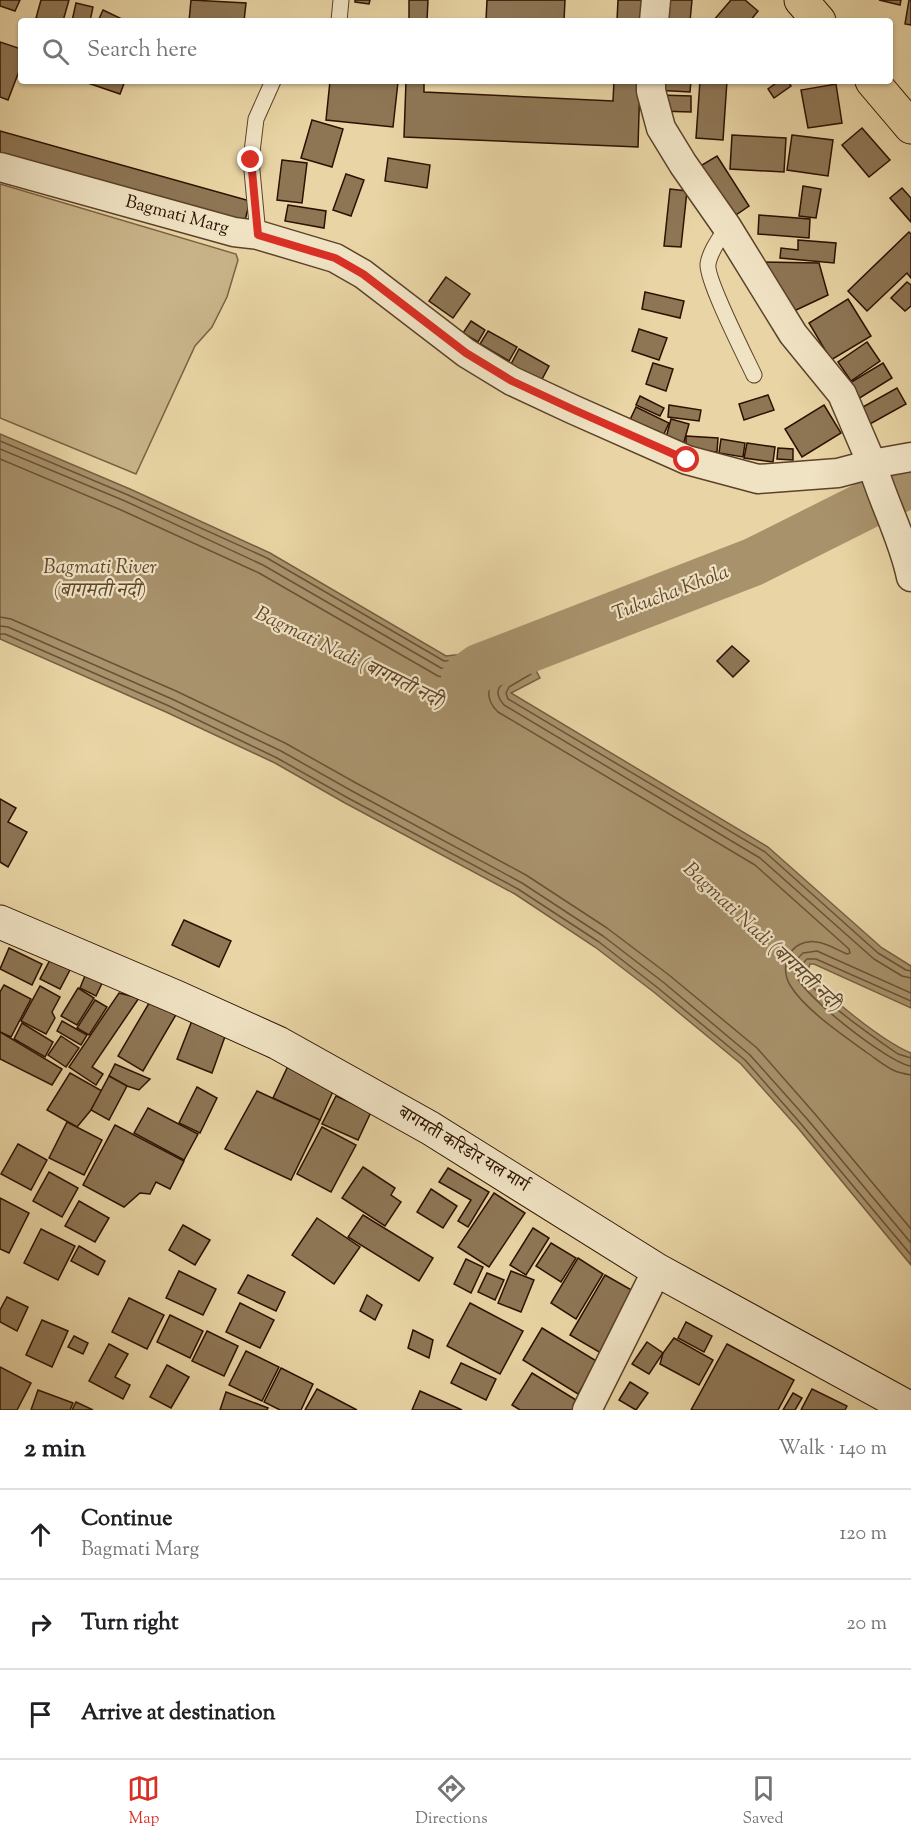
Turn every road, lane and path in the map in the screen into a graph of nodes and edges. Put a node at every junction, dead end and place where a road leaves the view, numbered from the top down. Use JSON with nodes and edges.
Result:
{"nodes":[{"id":1,"x":341,"y":0,"type":"edge"},
{"id":2,"x":656,"y":0,"type":"edge"},
{"id":3,"x":801,"y":0,"type":"edge"},
{"id":4,"x":825,"y":0,"type":"edge"},
{"id":5,"x":339,"y":18,"type":"edge"},
{"id":6,"x":654,"y":18,"type":"edge"},
{"id":7,"x":816,"y":18,"type":"edge"},
{"id":8,"x":840,"y":18,"type":"edge"},
{"id":9,"x":893,"y":81,"type":"edge"},
{"id":10,"x":272,"y":84,"type":"edge"},
{"id":11,"x":651,"y":84,"type":"edge"},
{"id":12,"x":875,"y":84,"type":"edge"},
{"id":13,"x":911,"y":102,"type":"edge"},
{"id":14,"x":911,"y":127,"type":"edge"},
{"id":15,"x":0,"y":167,"type":"edge"},
{"id":16,"x":727,"y":227,"type":"junction"},
{"id":17,"x":258,"y":235,"type":"junction"},
{"id":18,"x":754,"y":375,"type":"dead end"},
{"id":19,"x":911,"y":457,"type":"edge"},
{"id":20,"x":875,"y":474,"type":"junction"},
{"id":21,"x":911,"y":577,"type":"edge"},
{"id":22,"x":0,"y":922,"type":"edge"},
{"id":23,"x":657,"y":1270,"type":"junction"},
{"id":24,"x":911,"y":1409,"type":"edge"},
{"id":25,"x":587,"y":1410,"type":"edge"}],
"edges":[{"from":1,"to":5,"type":"lane"},
{"from":2,"to":6,"type":"street"},
{"from":3,"to":7,"type":"highway"},
{"from":4,"to":8,"type":"highway"},
{"from":9,"to":13,"type":"highway"},
{"from":10,"to":17,"type":"lane"},
{"from":11,"to":16,"type":"street"},
{"from":12,"to":14,"type":"highway"},
{"from":15,"to":17,"type":"street","name":"Bagmati Marg"},
{"from":16,"to":18,"type":"lane"},
{"from":16,"to":20,"type":"street"},
{"from":17,"to":20,"type":"street","name":"Bagmati Marg"},
{"from":19,"to":20,"type":"street","name":"Bagmati Marg"},
{"from":20,"to":21,"type":"street"},
{"from":22,"to":23,"type":"street","name":"बागमती करिडोर यल मार्ग"},
{"from":23,"to":24,"type":"street","name":"बागमती करिडोर यल मार्ग"},
{"from":23,"to":25,"type":"street"}]}
